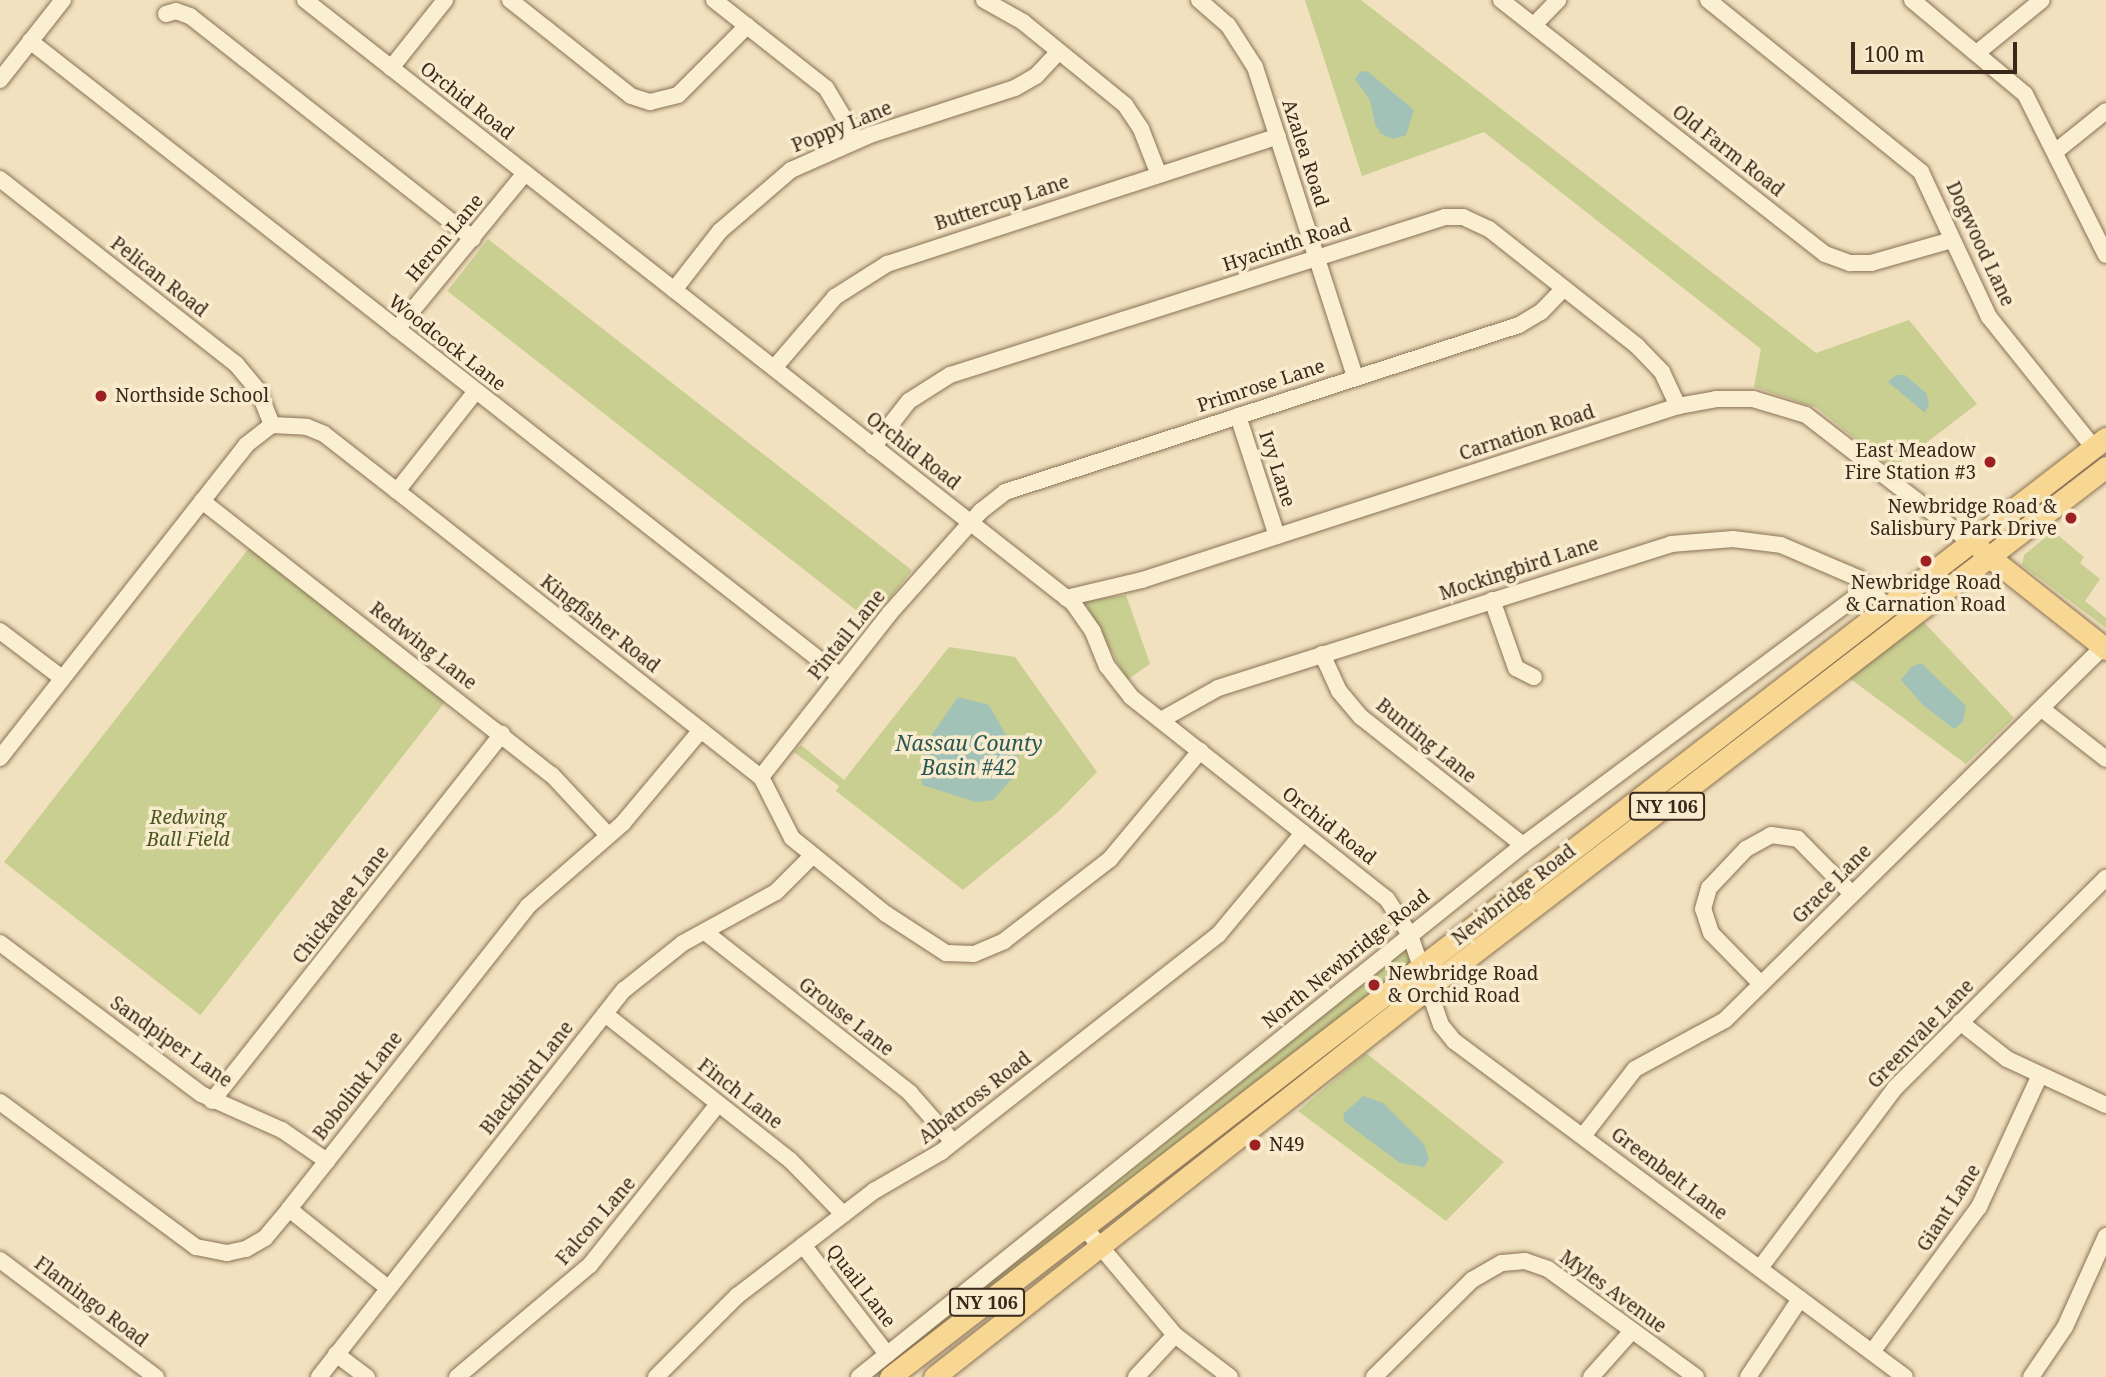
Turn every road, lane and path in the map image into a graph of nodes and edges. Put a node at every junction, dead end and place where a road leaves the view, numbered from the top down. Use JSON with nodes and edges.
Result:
{"nodes":[{"id":1,"x":63,"y":0,"type":"edge"},
{"id":2,"x":305,"y":0,"type":"edge"},
{"id":3,"x":445,"y":0,"type":"edge"},
{"id":4,"x":510,"y":0,"type":"edge"},
{"id":5,"x":714,"y":0,"type":"edge"},
{"id":6,"x":984,"y":0,"type":"edge"},
{"id":7,"x":1199,"y":0,"type":"edge"},
{"id":8,"x":1502,"y":0,"type":"edge"},
{"id":9,"x":1558,"y":0,"type":"edge"},
{"id":10,"x":1708,"y":0,"type":"edge"},
{"id":11,"x":1912,"y":0,"type":"edge"},
{"id":12,"x":2042,"y":0,"type":"edge"},
{"id":13,"x":166,"y":14,"type":"dead end"},
{"id":14,"x":1534,"y":25,"type":"junction"},
{"id":15,"x":747,"y":26,"type":"junction"},
{"id":16,"x":30,"y":41,"type":"junction"},
{"id":17,"x":1058,"y":52,"type":"junction"},
{"id":18,"x":1978,"y":52,"type":"junction"},
{"id":19,"x":391,"y":68,"type":"junction"},
{"id":20,"x":0,"y":80,"type":"edge"},
{"id":21,"x":2106,"y":111,"type":"edge"},
{"id":22,"x":1278,"y":136,"type":"junction"},
{"id":23,"x":858,"y":140,"type":"junction"},
{"id":24,"x":2055,"y":152,"type":"junction"},
{"id":25,"x":525,"y":173,"type":"junction"},
{"id":26,"x":1158,"y":175,"type":"junction"},
{"id":27,"x":0,"y":179,"type":"edge"},
{"id":28,"x":473,"y":239,"type":"junction"},
{"id":29,"x":1952,"y":240,"type":"junction"},
{"id":30,"x":2106,"y":255,"type":"edge"},
{"id":31,"x":1317,"y":257,"type":"junction"},
{"id":32,"x":1564,"y":288,"type":"junction"},
{"id":33,"x":674,"y":290,"type":"junction"},
{"id":34,"x":397,"y":329,"type":"junction"},
{"id":35,"x":774,"y":368,"type":"junction"},
{"id":36,"x":1355,"y":377,"type":"junction"},
{"id":37,"x":475,"y":391,"type":"junction"},
{"id":38,"x":1678,"y":406,"type":"junction"},
{"id":39,"x":1238,"y":416,"type":"junction"},
{"id":40,"x":272,"y":425,"type":"junction"},
{"id":41,"x":2100,"y":443,"type":"edge"},
{"id":42,"x":873,"y":447,"type":"junction"},
{"id":43,"x":2106,"y":467,"type":"edge"},
{"id":44,"x":397,"y":491,"type":"junction"},
{"id":45,"x":202,"y":501,"type":"junction"},
{"id":46,"x":970,"y":523,"type":"junction"},
{"id":47,"x":1277,"y":536,"type":"junction"},
{"id":48,"x":1969,"y":541,"type":"junction"},
{"id":49,"x":1991,"y":558,"type":"junction"},
{"id":50,"x":1870,"y":586,"type":"junction"},
{"id":51,"x":1066,"y":598,"type":"junction"},
{"id":52,"x":1492,"y":600,"type":"junction"},
{"id":53,"x":1887,"y":607,"type":"junction"},
{"id":54,"x":0,"y":631,"type":"edge"},
{"id":55,"x":2105,"y":648,"type":"edge"},
{"id":56,"x":1322,"y":654,"type":"junction"},
{"id":57,"x":840,"y":676,"type":"junction"},
{"id":58,"x":1534,"y":677,"type":"dead end"},
{"id":59,"x":62,"y":678,"type":"junction"},
{"id":60,"x":2042,"y":709,"type":"junction"},
{"id":61,"x":1161,"y":720,"type":"junction"},
{"id":62,"x":701,"y":730,"type":"junction"},
{"id":63,"x":502,"y":734,"type":"junction"},
{"id":64,"x":1704,"y":748,"type":"junction"},
{"id":65,"x":1200,"y":751,"type":"junction"},
{"id":66,"x":0,"y":758,"type":"edge"},
{"id":67,"x":2106,"y":759,"type":"edge"},
{"id":68,"x":1718,"y":766,"type":"junction"},
{"id":69,"x":761,"y":777,"type":"junction"},
{"id":70,"x":1303,"y":832,"type":"junction"},
{"id":71,"x":608,"y":835,"type":"junction"},
{"id":72,"x":1522,"y":845,"type":"junction"},
{"id":73,"x":813,"y":855,"type":"junction"},
{"id":74,"x":2106,"y":878,"type":"edge"},
{"id":75,"x":1852,"y":894,"type":"junction"},
{"id":76,"x":705,"y":932,"type":"junction"},
{"id":77,"x":1410,"y":935,"type":"junction"},
{"id":78,"x":0,"y":943,"type":"edge"},
{"id":79,"x":1420,"y":968,"type":"junction"},
{"id":80,"x":1761,"y":984,"type":"junction"},
{"id":81,"x":1428,"y":988,"type":"junction"},
{"id":82,"x":605,"y":1014,"type":"junction"},
{"id":83,"x":1960,"y":1022,"type":"junction"},
{"id":84,"x":2040,"y":1075,"type":"junction"},
{"id":85,"x":0,"y":1101,"type":"edge"},
{"id":86,"x":212,"y":1101,"type":"junction"},
{"id":87,"x":718,"y":1104,"type":"junction"},
{"id":88,"x":2106,"y":1105,"type":"edge"},
{"id":89,"x":1583,"y":1136,"type":"junction"},
{"id":90,"x":953,"y":1142,"type":"junction"},
{"id":91,"x":327,"y":1161,"type":"junction"},
{"id":92,"x":289,"y":1209,"type":"junction"},
{"id":93,"x":842,"y":1214,"type":"junction"},
{"id":94,"x":1084,"y":1227,"type":"junction"},
{"id":95,"x":2106,"y":1236,"type":"edge"},
{"id":96,"x":803,"y":1245,"type":"junction"},
{"id":97,"x":1100,"y":1247,"type":"junction"},
{"id":98,"x":0,"y":1260,"type":"edge"},
{"id":99,"x":1760,"y":1268,"type":"junction"},
{"id":100,"x":388,"y":1288,"type":"junction"},
{"id":101,"x":1800,"y":1299,"type":"junction"},
{"id":102,"x":1632,"y":1331,"type":"junction"},
{"id":103,"x":1175,"y":1335,"type":"junction"},
{"id":104,"x":1872,"y":1352,"type":"junction"},
{"id":105,"x":336,"y":1354,"type":"junction"},
{"id":106,"x":887,"y":1354,"type":"junction"},
{"id":107,"x":156,"y":1377,"type":"edge"},
{"id":108,"x":319,"y":1377,"type":"edge"},
{"id":109,"x":367,"y":1377,"type":"edge"},
{"id":110,"x":457,"y":1377,"type":"edge"},
{"id":111,"x":656,"y":1377,"type":"edge"},
{"id":112,"x":859,"y":1377,"type":"edge"},
{"id":113,"x":890,"y":1377,"type":"edge"},
{"id":114,"x":934,"y":1377,"type":"edge"},
{"id":115,"x":1136,"y":1377,"type":"edge"},
{"id":116,"x":1230,"y":1377,"type":"edge"},
{"id":117,"x":1374,"y":1377,"type":"edge"},
{"id":118,"x":1591,"y":1377,"type":"edge"},
{"id":119,"x":1696,"y":1377,"type":"edge"},
{"id":120,"x":1748,"y":1377,"type":"edge"},
{"id":121,"x":1905,"y":1377,"type":"edge"},
{"id":122,"x":2031,"y":1377,"type":"edge"}],
"edges":[{"from":1,"to":16,"type":"street"},
{"from":2,"to":19,"type":"street","name":"Orchid Road"},
{"from":3,"to":19,"type":"street"},
{"from":4,"to":15,"type":"street"},
{"from":5,"to":15,"type":"street"},
{"from":6,"to":17,"type":"street"},
{"from":7,"to":22,"type":"street","name":"Azalea Road"},
{"from":8,"to":14,"type":"street","name":"Old Farm Road"},
{"from":9,"to":14,"type":"street"},
{"from":10,"to":29,"type":"street","name":"Dogwood Lane"},
{"from":11,"to":18,"type":"street"},
{"from":12,"to":18,"type":"street"},
{"from":13,"to":28,"type":"street"},
{"from":14,"to":29,"type":"street","name":"Old Farm Road"},
{"from":15,"to":23,"type":"street"},
{"from":16,"to":20,"type":"street"},
{"from":16,"to":34,"type":"street","name":"Woodcock Lane"},
{"from":17,"to":23,"type":"street","name":"Poppy Lane"},
{"from":17,"to":26,"type":"street"},
{"from":18,"to":24,"type":"street"},
{"from":19,"to":25,"type":"street","name":"Orchid Road"},
{"from":21,"to":24,"type":"street"},
{"from":22,"to":26,"type":"street","name":"Buttercup Lane"},
{"from":22,"to":31,"type":"street","name":"Azalea Road"},
{"from":23,"to":33,"type":"street","name":"Poppy Lane"},
{"from":24,"to":30,"type":"street"},
{"from":25,"to":28,"type":"street","name":"Heron Lane"},
{"from":25,"to":33,"type":"street","name":"Orchid Road"},
{"from":26,"to":35,"type":"street","name":"Buttercup Lane"},
{"from":27,"to":40,"type":"street","name":"Pelican Road"},
{"from":28,"to":34,"type":"street","name":"Heron Lane"},
{"from":29,"to":41,"type":"street","name":"Dogwood Lane"},
{"from":31,"to":32,"type":"street","name":"Hyacinth Road"},
{"from":31,"to":36,"type":"street","name":"Azalea Road"},
{"from":31,"to":42,"type":"street","name":"Hyacinth Road"},
{"from":32,"to":36,"type":"street","name":"Primrose Lane"},
{"from":32,"to":38,"type":"street","name":"Hyacinth Road"},
{"from":33,"to":35,"type":"street","name":"Orchid Road"},
{"from":34,"to":37,"type":"street","name":"Woodcock Lane"},
{"from":35,"to":42,"type":"street","name":"Orchid Road"},
{"from":36,"to":39,"type":"street","name":"Primrose Lane"},
{"from":37,"to":44,"type":"street"},
{"from":37,"to":57,"type":"street","name":"Woodcock Lane"},
{"from":38,"to":47,"type":"street","name":"Carnation Road"},
{"from":38,"to":48,"type":"street","name":"Carnation Road"},
{"from":39,"to":46,"type":"street","name":"Primrose Lane"},
{"from":39,"to":47,"type":"street","name":"Ivy Lane"},
{"from":40,"to":44,"type":"street","name":"Kingfisher Road"},
{"from":40,"to":45,"type":"street"},
{"from":41,"to":48,"type":"main road","name":"Newbridge Road","number":"NY 106"},
{"from":42,"to":46,"type":"street","name":"Orchid Road"},
{"from":43,"to":49,"type":"main road","name":"Newbridge Road","number":"NY 106"},
{"from":44,"to":62,"type":"street","name":"Kingfisher Road"},
{"from":45,"to":59,"type":"street"},
{"from":45,"to":63,"type":"street","name":"Redwing Lane"},
{"from":46,"to":51,"type":"street","name":"Orchid Road"},
{"from":46,"to":57,"type":"street","name":"Pintail Lane"},
{"from":47,"to":51,"type":"street","name":"Carnation Road"},
{"from":48,"to":49,"type":"main road"},
{"from":48,"to":53,"type":"main road","name":"Newbridge Road","number":"NY 106"},
{"from":49,"to":55,"type":"main road"},
{"from":49,"to":68,"type":"main road","name":"Newbridge Road","number":"NY 106"},
{"from":50,"to":52,"type":"street","name":"Mockingbird Lane"},
{"from":50,"to":53,"type":"street","name":"Mockingbird Lane"},
{"from":50,"to":72,"type":"street","name":"North Newbridge Road"},
{"from":51,"to":61,"type":"street","name":"Orchid Road"},
{"from":52,"to":56,"type":"street","name":"Mockingbird Lane"},
{"from":52,"to":58,"type":"street"},
{"from":53,"to":64,"type":"main road","name":"Newbridge Road","number":"NY 106"},
{"from":54,"to":59,"type":"street"},
{"from":55,"to":60,"type":"street","name":"Grace Lane"},
{"from":56,"to":61,"type":"street","name":"Mockingbird Lane"},
{"from":56,"to":72,"type":"street","name":"Bunting Lane"},
{"from":57,"to":69,"type":"street","name":"Pintail Lane"},
{"from":59,"to":66,"type":"street"},
{"from":60,"to":67,"type":"street"},
{"from":60,"to":75,"type":"street","name":"Grace Lane"},
{"from":61,"to":65,"type":"street","name":"Orchid Road"},
{"from":62,"to":69,"type":"street","name":"Kingfisher Road"},
{"from":62,"to":71,"type":"street","name":"Bobolink Lane"},
{"from":63,"to":71,"type":"street","name":"Redwing Lane"},
{"from":63,"to":86,"type":"street","name":"Chickadee Lane"},
{"from":64,"to":68,"type":"main road"},
{"from":64,"to":79,"type":"main road","name":"Newbridge Road","number":"NY 106"},
{"from":65,"to":70,"type":"street","name":"Orchid Road"},
{"from":65,"to":73,"type":"street","name":"Kingfisher Road"},
{"from":68,"to":81,"type":"main road","name":"Newbridge Road","number":"NY 106"},
{"from":69,"to":73,"type":"street","name":"Kingfisher Road"},
{"from":70,"to":77,"type":"street","name":"Orchid Road"},
{"from":70,"to":90,"type":"street","name":"Albatross Road"},
{"from":71,"to":91,"type":"street","name":"Bobolink Lane"},
{"from":72,"to":77,"type":"street","name":"North Newbridge Road"},
{"from":73,"to":76,"type":"street","name":"Blackbird Lane"},
{"from":74,"to":83,"type":"street","name":"Greenvale Lane"},
{"from":75,"to":80,"type":"street","name":"Grace Lane"},
{"from":75,"to":80,"type":"street"},
{"from":76,"to":82,"type":"street","name":"Blackbird Lane"},
{"from":76,"to":90,"type":"street","name":"Grouse Lane"},
{"from":77,"to":79,"type":"street","name":"Orchid Road"},
{"from":77,"to":106,"type":"street","name":"North Newbridge Road"},
{"from":78,"to":86,"type":"street","name":"Sandpiper Lane"},
{"from":79,"to":81,"type":"street","name":"Orchid Road"},
{"from":79,"to":94,"type":"main road","name":"Newbridge Road","number":"NY 106"},
{"from":80,"to":89,"type":"street","name":"Grace Lane"},
{"from":81,"to":89,"type":"street","name":"Greenbelt Lane"},
{"from":81,"to":97,"type":"main road","name":"Newbridge Road","number":"NY 106"},
{"from":82,"to":87,"type":"street","name":"Finch Lane"},
{"from":82,"to":100,"type":"street","name":"Blackbird Lane"},
{"from":83,"to":84,"type":"street"},
{"from":83,"to":99,"type":"street","name":"Greenvale Lane"},
{"from":84,"to":88,"type":"street"},
{"from":84,"to":104,"type":"street","name":"Giant Lane"},
{"from":85,"to":92,"type":"street","name":"Bobolink Lane"},
{"from":86,"to":91,"type":"street","name":"Sandpiper Lane"},
{"from":87,"to":93,"type":"street","name":"Finch Lane"},
{"from":87,"to":110,"type":"street","name":"Falcon Lane"},
{"from":89,"to":99,"type":"street","name":"Greenbelt Lane"},
{"from":90,"to":93,"type":"street","name":"Albatross Road"},
{"from":91,"to":92,"type":"street","name":"Bobolink Lane"},
{"from":92,"to":100,"type":"street"},
{"from":93,"to":96,"type":"street","name":"Albatross Road"},
{"from":94,"to":97,"type":"street"},
{"from":94,"to":113,"type":"main road","name":"Newbridge Road","number":"NY 106"},
{"from":95,"to":122,"type":"street"},
{"from":96,"to":106,"type":"street","name":"Quail Lane"},
{"from":96,"to":111,"type":"street","name":"Albatross Road"},
{"from":97,"to":103,"type":"street"},
{"from":97,"to":114,"type":"main road","name":"Newbridge Road","number":"NY 106"},
{"from":98,"to":107,"type":"street","name":"Flamingo Road"},
{"from":99,"to":101,"type":"street","name":"Greenbelt Lane"},
{"from":100,"to":105,"type":"street","name":"Blackbird Lane"},
{"from":101,"to":104,"type":"street","name":"Greenbelt Lane"},
{"from":101,"to":120,"type":"street"},
{"from":102,"to":117,"type":"street","name":"Myles Avenue"},
{"from":102,"to":118,"type":"street"},
{"from":102,"to":119,"type":"street","name":"Myles Avenue"},
{"from":103,"to":115,"type":"street"},
{"from":103,"to":116,"type":"street"},
{"from":104,"to":121,"type":"street","name":"Greenbelt Lane"},
{"from":105,"to":108,"type":"street","name":"Blackbird Lane"},
{"from":105,"to":109,"type":"street"},
{"from":106,"to":112,"type":"street","name":"North Newbridge Road"}]}
